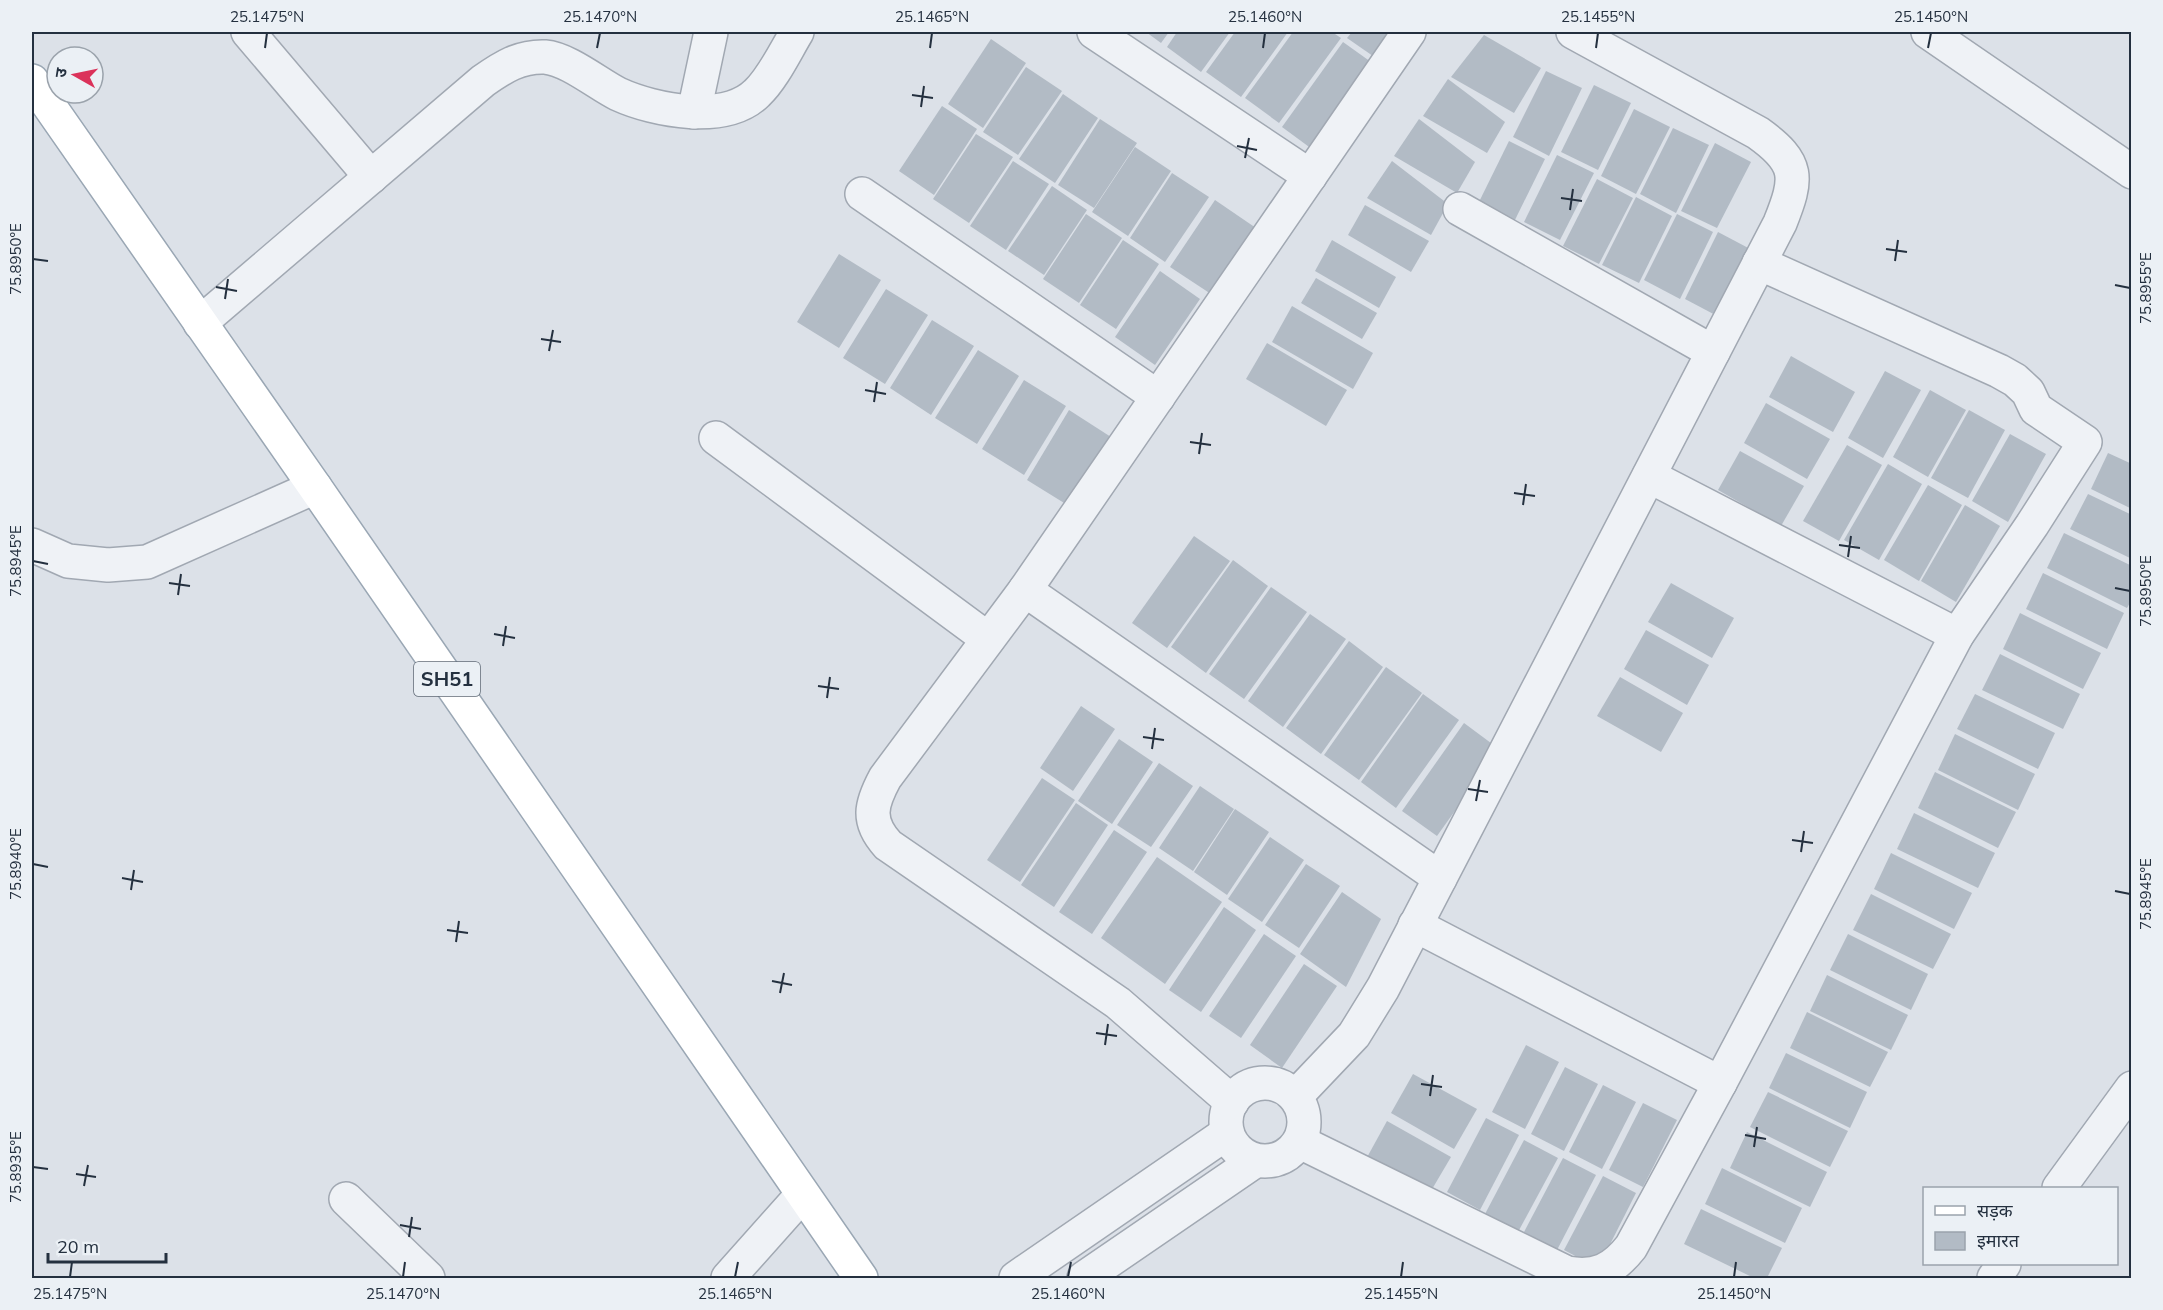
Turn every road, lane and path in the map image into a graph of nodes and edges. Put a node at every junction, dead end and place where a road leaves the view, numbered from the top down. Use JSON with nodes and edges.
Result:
{"nodes":[{"id":1,"x":248,"y":32,"type":"edge"},
{"id":2,"x":528,"y":32,"type":"edge"},
{"id":3,"x":711,"y":32,"type":"edge"},
{"id":4,"x":797,"y":32,"type":"edge"},
{"id":5,"x":1094,"y":32,"type":"edge"},
{"id":6,"x":1409,"y":32,"type":"edge"},
{"id":7,"x":1573,"y":32,"type":"edge"},
{"id":8,"x":1928,"y":32,"type":"edge"},
{"id":9,"x":547,"y":57,"type":"junction"},
{"id":10,"x":32,"y":81,"type":"edge"},
{"id":11,"x":688,"y":111,"type":"junction"},
{"id":12,"x":2132,"y":172,"type":"edge"},
{"id":13,"x":1310,"y":176,"type":"junction"},
{"id":14,"x":371,"y":177,"type":"junction"},
{"id":15,"x":862,"y":194,"type":"dead end"},
{"id":16,"x":1460,"y":209,"type":"dead end"},
{"id":17,"x":1759,"y":263,"type":"junction"},
{"id":18,"x":200,"y":323,"type":"junction"},
{"id":19,"x":1713,"y":352,"type":"junction"},
{"id":20,"x":1158,"y":397,"type":"junction"},
{"id":21,"x":716,"y":438,"type":"dead end"},
{"id":22,"x":1649,"y":476,"type":"junction"},
{"id":23,"x":315,"y":487,"type":"junction"},
{"id":24,"x":32,"y":545,"type":"edge"},
{"id":25,"x":1025,"y":590,"type":"junction"},
{"id":26,"x":1957,"y":635,"type":"junction"},
{"id":27,"x":988,"y":639,"type":"junction"},
{"id":28,"x":1440,"y":878,"type":"junction"},
{"id":29,"x":1415,"y":925,"type":"junction"},
{"id":30,"x":1720,"y":1083,"type":"junction"},
{"id":31,"x":2132,"y":1088,"type":"edge"},
{"id":32,"x":1296,"y":1096,"type":"junction"},
{"id":33,"x":1229,"y":1118,"type":"junction"},
{"id":34,"x":1300,"y":1142,"type":"junction"},
{"id":35,"x":1255,"y":1161,"type":"junction"},
{"id":36,"x":2060,"y":1187,"type":"edge"},
{"id":37,"x":802,"y":1195,"type":"junction"},
{"id":38,"x":346,"y":1199,"type":"dead end"},
{"id":39,"x":2003,"y":1265,"type":"edge"},
{"id":40,"x":428,"y":1278,"type":"edge"},
{"id":41,"x":728,"y":1278,"type":"edge"},
{"id":42,"x":861,"y":1278,"type":"edge"},
{"id":43,"x":1016,"y":1278,"type":"edge"},
{"id":44,"x":1084,"y":1278,"type":"edge"},
{"id":45,"x":1994,"y":1278,"type":"edge"}],
"edges":[{"from":1,"to":14,"type":"street"},
{"from":2,"to":9,"type":"street"},
{"from":3,"to":11,"type":"street"},
{"from":4,"to":11,"type":"street"},
{"from":5,"to":13,"type":"street"},
{"from":6,"to":13,"type":"street"},
{"from":7,"to":17,"type":"street"},
{"from":8,"to":12,"type":"street"},
{"from":9,"to":11,"type":"street"},
{"from":9,"to":14,"type":"street"},
{"from":10,"to":18,"type":"main road","number":"SH51"},
{"from":13,"to":20,"type":"street"},
{"from":14,"to":18,"type":"street"},
{"from":15,"to":20,"type":"street"},
{"from":16,"to":19,"type":"street"},
{"from":17,"to":19,"type":"street"},
{"from":17,"to":26,"type":"street"},
{"from":18,"to":23,"type":"main road","number":"SH51"},
{"from":19,"to":22,"type":"street"},
{"from":20,"to":25,"type":"street"},
{"from":21,"to":27,"type":"street"},
{"from":22,"to":26,"type":"street"},
{"from":22,"to":28,"type":"street"},
{"from":23,"to":24,"type":"street"},
{"from":23,"to":37,"type":"main road","number":"SH51"},
{"from":25,"to":27,"type":"street"},
{"from":25,"to":28,"type":"street"},
{"from":26,"to":30,"type":"street"},
{"from":27,"to":33,"type":"street"},
{"from":28,"to":29,"type":"street"},
{"from":29,"to":30,"type":"street"},
{"from":29,"to":32,"type":"street"},
{"from":30,"to":34,"type":"street"},
{"from":31,"to":36,"type":"street"},
{"from":32,"to":33,"type":"street"},
{"from":32,"to":34,"type":"street"},
{"from":33,"to":35,"type":"street"},
{"from":33,"to":43,"type":"street"},
{"from":34,"to":35,"type":"street"},
{"from":35,"to":44,"type":"street"},
{"from":37,"to":41,"type":"street"},
{"from":37,"to":42,"type":"main road","number":"SH51"},
{"from":38,"to":40,"type":"street"},
{"from":39,"to":45,"type":"street"}]}
